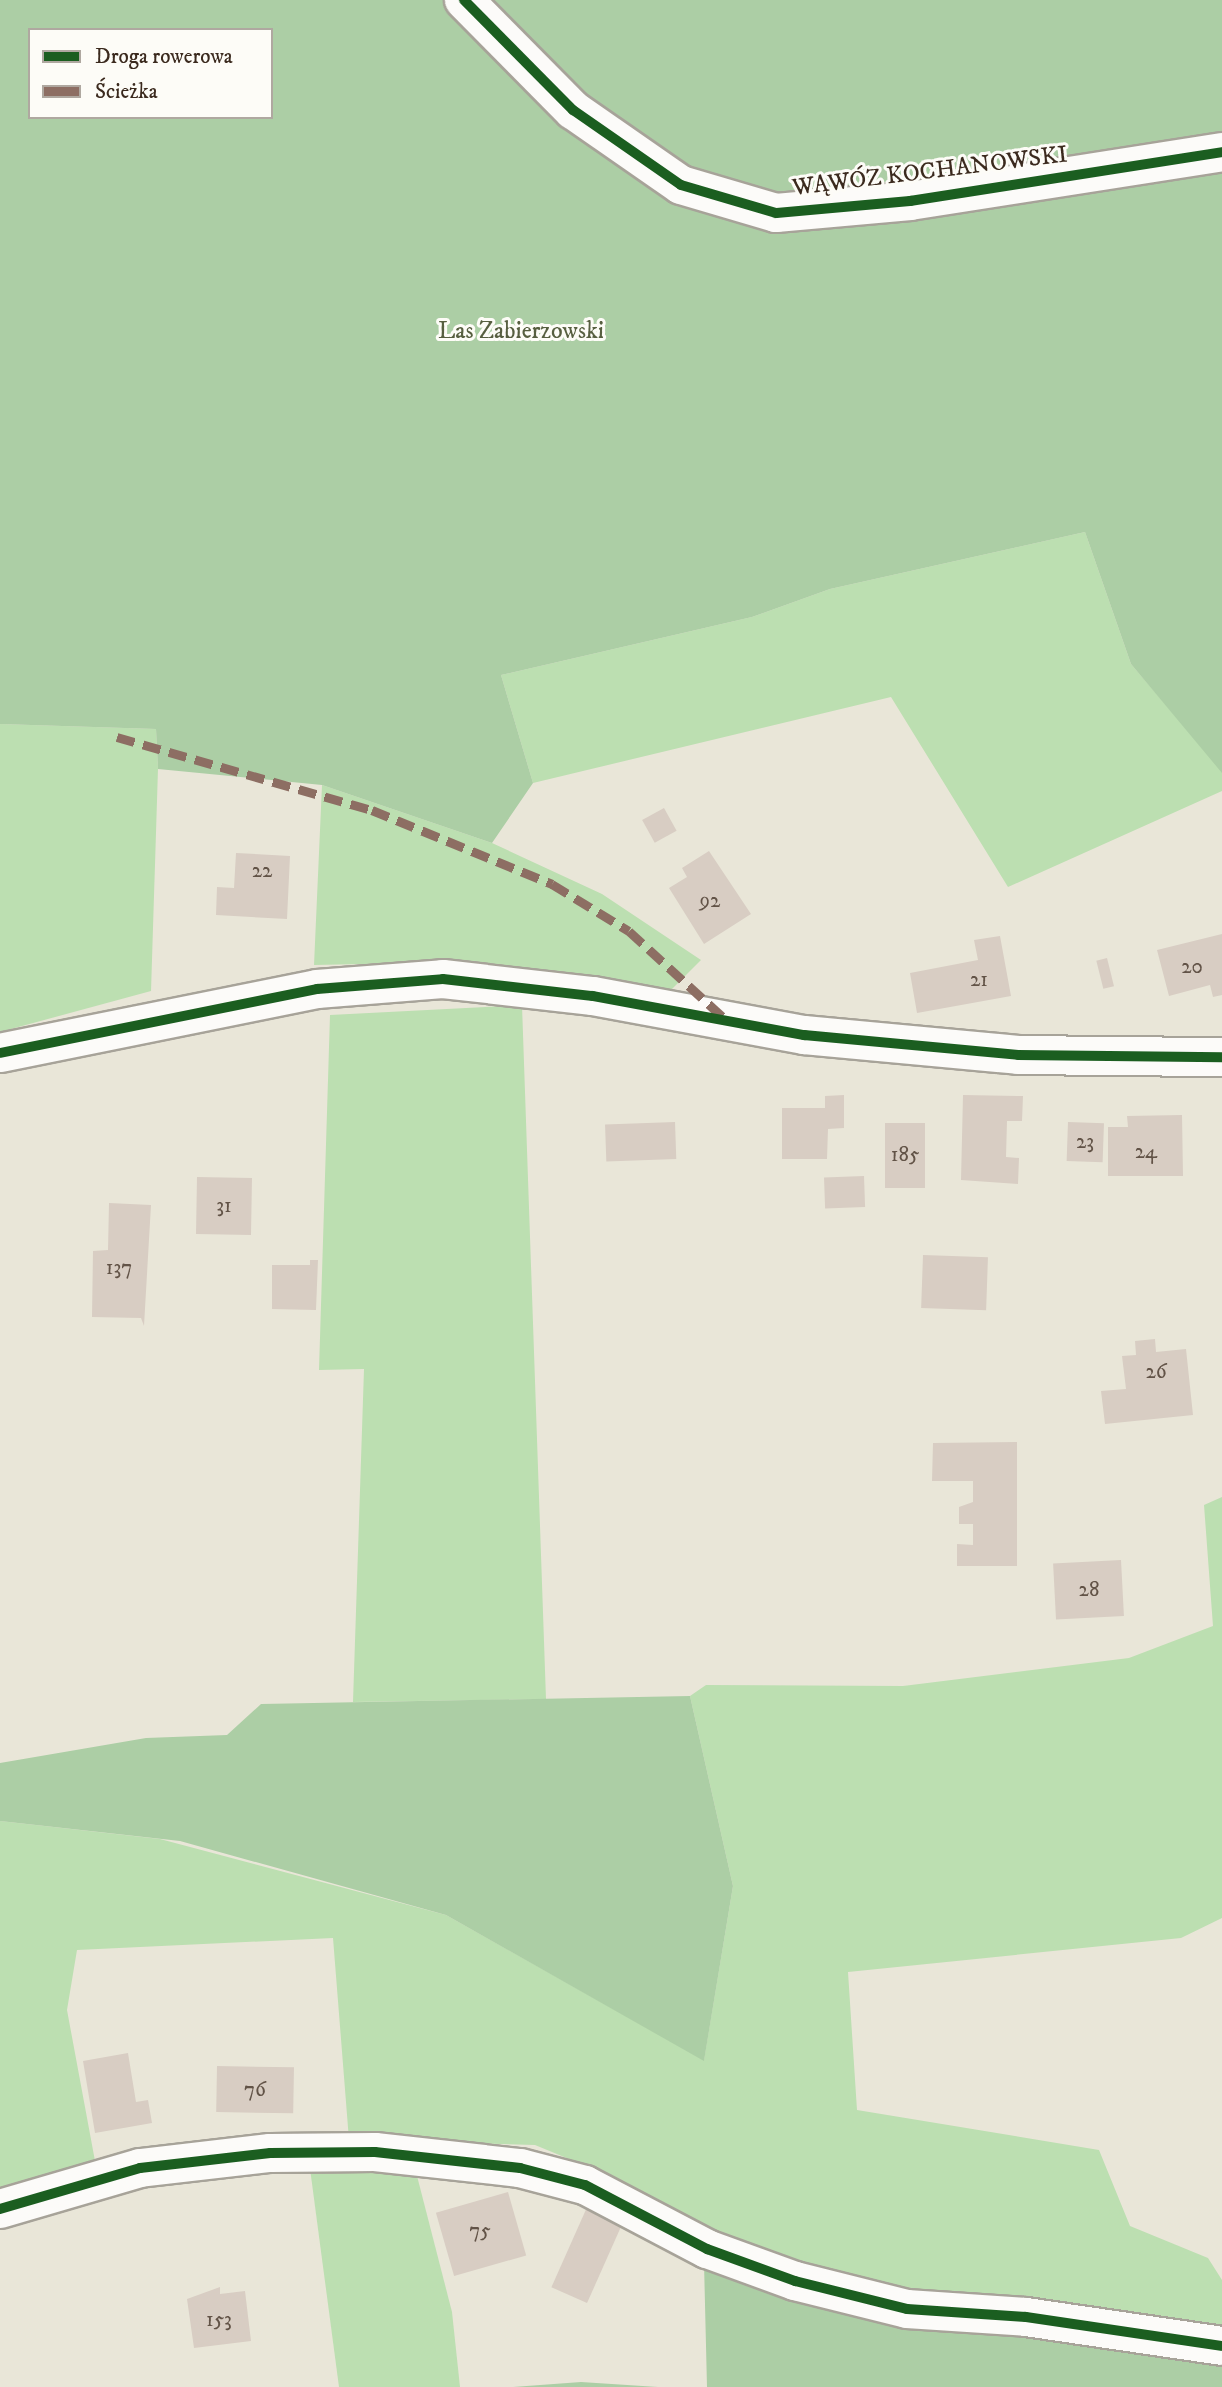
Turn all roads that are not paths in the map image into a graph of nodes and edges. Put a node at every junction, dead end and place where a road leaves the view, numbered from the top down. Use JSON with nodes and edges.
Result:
{"nodes":[{"id":1,"x":464,"y":0,"type":"edge"},
{"id":2,"x":1222,"y":152,"type":"edge"},
{"id":3,"x":0,"y":1053,"type":"edge"},
{"id":4,"x":1222,"y":1057,"type":"edge"},
{"id":5,"x":0,"y":2208,"type":"edge"},
{"id":6,"x":1222,"y":2346,"type":"edge"}],
"edges":[{"from":1,"to":2,"type":"street","name":"WĄWÓZ KOCHANOWSKI"},
{"from":3,"to":4,"type":"street"},
{"from":5,"to":6,"type":"street"}]}
